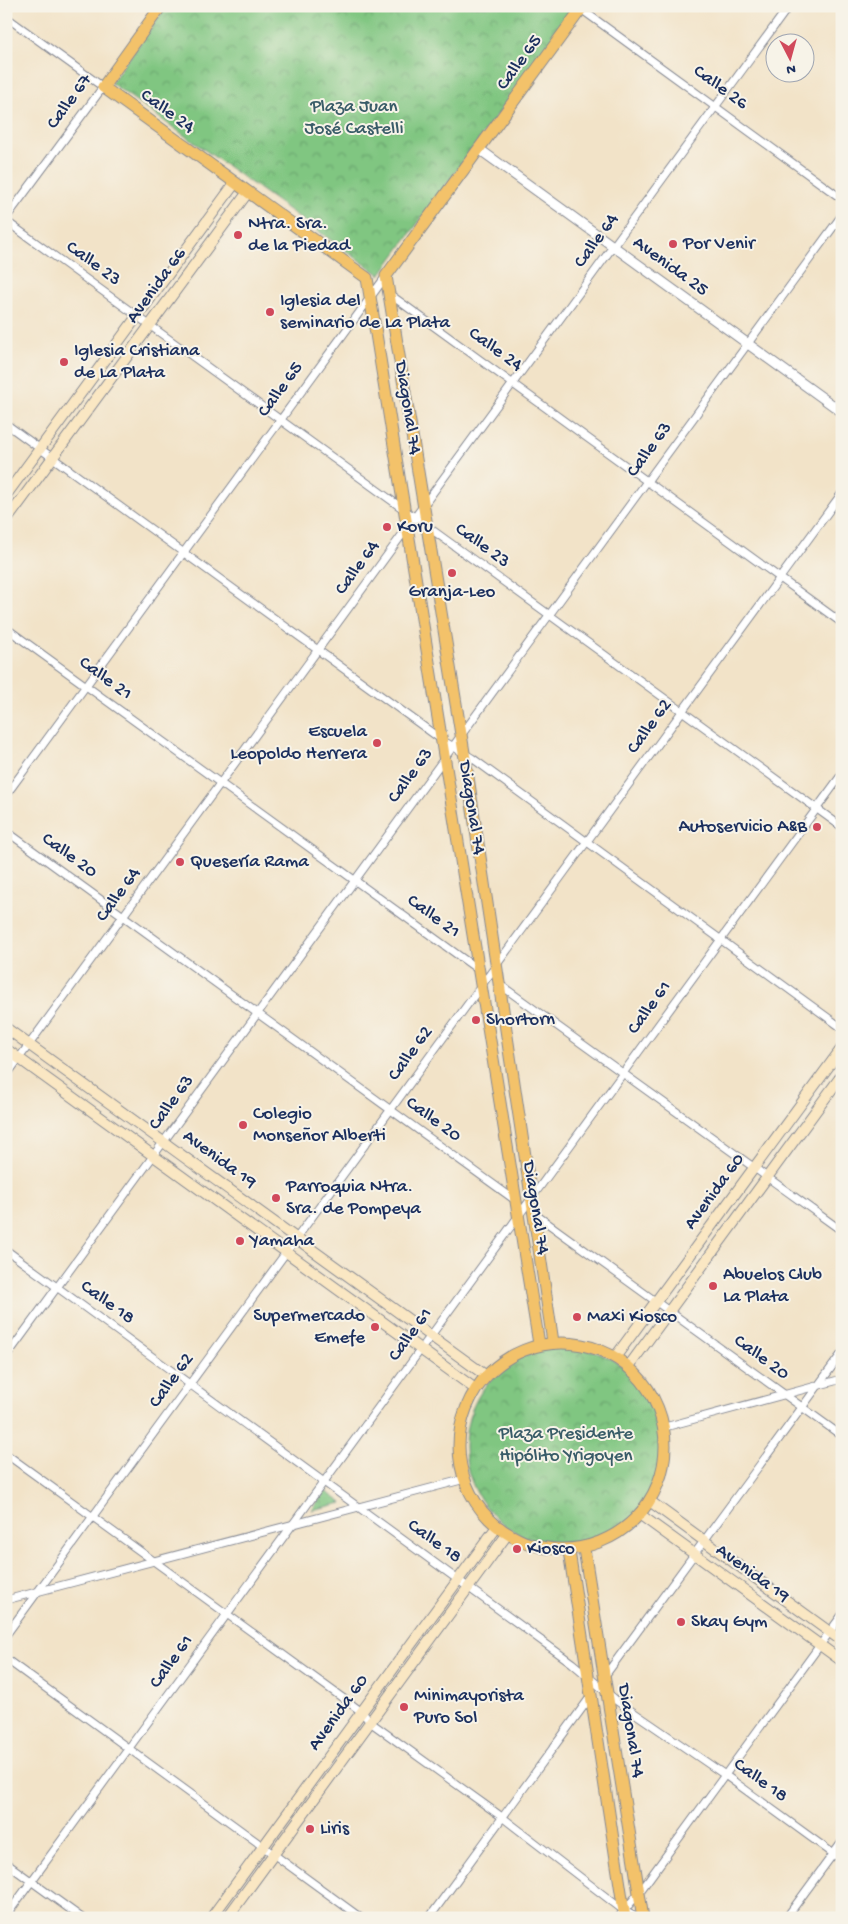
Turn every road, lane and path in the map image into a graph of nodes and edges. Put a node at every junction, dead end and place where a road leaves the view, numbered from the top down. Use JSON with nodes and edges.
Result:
{"nodes":[{"id":1,"x":162,"y":6,"type":"edge"},
{"id":2,"x":789,"y":6,"type":"edge"},
{"id":3,"x":581,"y":7,"type":"edge"},
{"id":4,"x":6,"y":17,"type":"edge"},
{"id":5,"x":102,"y":87,"type":"junction"},
{"id":6,"x":715,"y":107,"type":"junction"},
{"id":7,"x":479,"y":149,"type":"junction"},
{"id":8,"x":235,"y":183,"type":"junction"},
{"id":9,"x":248,"y":192,"type":"junction"},
{"id":10,"x":842,"y":199,"type":"edge"},
{"id":11,"x":842,"y":215,"type":"edge"},
{"id":12,"x":6,"y":220,"type":"edge"},
{"id":13,"x":614,"y":246,"type":"junction"},
{"id":14,"x":386,"y":276,"type":"junction"},
{"id":15,"x":367,"y":278,"type":"joint"},
{"id":16,"x":375,"y":291,"type":"junction"},
{"id":17,"x":389,"y":294,"type":"junction"},
{"id":18,"x":137,"y":316,"type":"junction"},
{"id":19,"x":150,"y":325,"type":"junction"},
{"id":20,"x":748,"y":344,"type":"junction"},
{"id":21,"x":513,"y":384,"type":"junction"},
{"id":22,"x":842,"y":412,"type":"edge"},
{"id":23,"x":280,"y":420,"type":"junction"},
{"id":24,"x":6,"y":424,"type":"edge"},
{"id":25,"x":40,"y":449,"type":"junction"},
{"id":26,"x":53,"y":458,"type":"junction"},
{"id":27,"x":647,"y":481,"type":"junction"},
{"id":28,"x":842,"y":493,"type":"edge"},
{"id":29,"x":6,"y":495,"type":"edge"},
{"id":30,"x":423,"y":506,"type":"junction"},
{"id":31,"x":410,"y":518,"type":"junction"},
{"id":32,"x":6,"y":522,"type":"edge"},
{"id":33,"x":426,"y":526,"type":"junction"},
{"id":34,"x":184,"y":553,"type":"junction"},
{"id":35,"x":780,"y":578,"type":"junction"},
{"id":36,"x":549,"y":615,"type":"junction"},
{"id":37,"x":842,"y":623,"type":"edge"},
{"id":38,"x":6,"y":628,"type":"edge"},
{"id":39,"x":318,"y":650,"type":"junction"},
{"id":40,"x":86,"y":686,"type":"junction"},
{"id":41,"x":682,"y":711,"type":"junction"},
{"id":42,"x":461,"y":736,"type":"junction"},
{"id":43,"x":442,"y":740,"type":"junction"},
{"id":44,"x":454,"y":746,"type":"junction"},
{"id":45,"x":464,"y":753,"type":"junction"},
{"id":46,"x":445,"y":756,"type":"junction"},
{"id":47,"x":842,"y":774,"type":"edge"},
{"id":48,"x":221,"y":783,"type":"junction"},
{"id":49,"x":6,"y":795,"type":"edge"},
{"id":50,"x":816,"y":808,"type":"junction"},
{"id":51,"x":842,"y":827,"type":"edge"},
{"id":52,"x":6,"y":831,"type":"edge"},
{"id":53,"x":586,"y":842,"type":"junction"},
{"id":54,"x":355,"y":880,"type":"junction"},
{"id":55,"x":124,"y":916,"type":"junction"},
{"id":56,"x":721,"y":939,"type":"junction"},
{"id":57,"x":496,"y":967,"type":"junction"},
{"id":58,"x":483,"y":977,"type":"junction"},
{"id":59,"x":498,"y":983,"type":"junction"},
{"id":60,"x":258,"y":1013,"type":"junction"},
{"id":61,"x":6,"y":1028,"type":"edge"},
{"id":62,"x":842,"y":1028,"type":"edge"},
{"id":63,"x":29,"y":1044,"type":"junction"},
{"id":64,"x":842,"y":1048,"type":"edge"},
{"id":65,"x":6,"y":1049,"type":"edge"},
{"id":66,"x":19,"y":1058,"type":"junction"},
{"id":67,"x":622,"y":1074,"type":"junction"},
{"id":68,"x":842,"y":1075,"type":"edge"},
{"id":69,"x":6,"y":1076,"type":"edge"},
{"id":70,"x":391,"y":1109,"type":"junction"},
{"id":71,"x":164,"y":1142,"type":"junction"},
{"id":72,"x":153,"y":1156,"type":"junction"},
{"id":73,"x":753,"y":1169,"type":"junction"},
{"id":74,"x":767,"y":1177,"type":"junction"},
{"id":75,"x":525,"y":1207,"type":"junction"},
{"id":76,"x":842,"y":1231,"type":"edge"},
{"id":77,"x":296,"y":1238,"type":"junction"},
{"id":78,"x":6,"y":1250,"type":"edge"},
{"id":79,"x":286,"y":1252,"type":"junction"},
{"id":80,"x":57,"y":1287,"type":"junction"},
{"id":81,"x":656,"y":1302,"type":"junction"},
{"id":82,"x":669,"y":1311,"type":"junction"},
{"id":83,"x":431,"y":1335,"type":"junction"},
{"id":84,"x":553,"y":1342,"type":"junction"},
{"id":85,"x":539,"y":1344,"type":"junction"},
{"id":86,"x":421,"y":1350,"type":"junction"},
{"id":87,"x":842,"y":1353,"type":"edge"},
{"id":88,"x":616,"y":1356,"type":"junction"},
{"id":89,"x":6,"y":1357,"type":"edge"},
{"id":90,"x":629,"y":1366,"type":"junction"},
{"id":91,"x":485,"y":1374,"type":"junction"},
{"id":92,"x":842,"y":1379,"type":"edge"},
{"id":93,"x":190,"y":1384,"type":"junction"},
{"id":94,"x":818,"y":1386,"type":"junction"},
{"id":95,"x":474,"y":1388,"type":"junction"},
{"id":96,"x":784,"y":1395,"type":"junction"},
{"id":97,"x":802,"y":1407,"type":"junction"},
{"id":98,"x":665,"y":1427,"type":"junction"},
{"id":99,"x":842,"y":1436,"type":"edge"},
{"id":100,"x":6,"y":1454,"type":"edge"},
{"id":101,"x":465,"y":1479,"type":"junction"},
{"id":102,"x":324,"y":1482,"type":"junction"},
{"id":103,"x":651,"y":1502,"type":"junction"},
{"id":104,"x":359,"y":1507,"type":"junction"},
{"id":105,"x":642,"y":1516,"type":"junction"},
{"id":106,"x":92,"y":1517,"type":"junction"},
{"id":107,"x":291,"y":1524,"type":"junction"},
{"id":108,"x":496,"y":1528,"type":"junction"},
{"id":109,"x":506,"y":1536,"type":"junction"},
{"id":110,"x":704,"y":1541,"type":"junction"},
{"id":111,"x":584,"y":1549,"type":"junction"},
{"id":112,"x":569,"y":1551,"type":"junction"},
{"id":113,"x":695,"y":1554,"type":"junction"},
{"id":114,"x":151,"y":1562,"type":"junction"},
{"id":115,"x":458,"y":1580,"type":"junction"},
{"id":116,"x":469,"y":1587,"type":"junction"},
{"id":117,"x":40,"y":1591,"type":"junction"},
{"id":118,"x":6,"y":1600,"type":"edge"},
{"id":119,"x":227,"y":1614,"type":"junction"},
{"id":120,"x":842,"y":1615,"type":"edge"},
{"id":121,"x":829,"y":1632,"type":"junction"},
{"id":122,"x":6,"y":1635,"type":"edge"},
{"id":123,"x":842,"y":1641,"type":"edge"},
{"id":124,"x":820,"y":1645,"type":"junction"},
{"id":125,"x":6,"y":1659,"type":"edge"},
{"id":126,"x":842,"y":1661,"type":"edge"},
{"id":127,"x":588,"y":1677,"type":"junction"},
{"id":128,"x":600,"y":1688,"type":"junction"},
{"id":129,"x":362,"y":1712,"type":"junction"},
{"id":130,"x":370,"y":1722,"type":"junction"},
{"id":131,"x":129,"y":1748,"type":"junction"},
{"id":132,"x":725,"y":1775,"type":"junction"},
{"id":133,"x":502,"y":1817,"type":"junction"},
{"id":134,"x":842,"y":1842,"type":"edge"},
{"id":135,"x":264,"y":1846,"type":"junction"},
{"id":136,"x":273,"y":1854,"type":"junction"},
{"id":137,"x":833,"y":1854,"type":"junction"},
{"id":138,"x":842,"y":1860,"type":"edge"},
{"id":139,"x":6,"y":1863,"type":"edge"},
{"id":140,"x":32,"y":1882,"type":"junction"},
{"id":141,"x":638,"y":1894,"type":"junction"},
{"id":142,"x":622,"y":1915,"type":"edge"},
{"id":143,"x":6,"y":1916,"type":"edge"},
{"id":144,"x":82,"y":1918,"type":"edge"},
{"id":145,"x":211,"y":1918,"type":"edge"},
{"id":146,"x":227,"y":1918,"type":"edge"},
{"id":147,"x":361,"y":1918,"type":"edge"},
{"id":148,"x":429,"y":1918,"type":"edge"},
{"id":149,"x":637,"y":1918,"type":"edge"},
{"id":150,"x":643,"y":1918,"type":"edge"},
{"id":151,"x":786,"y":1918,"type":"edge"}],
"edges":[{"from":1,"to":5,"type":"main road","name":"Calle 67"},
{"from":2,"to":6,"type":"street","name":"Calle 64"},
{"from":3,"to":6,"type":"street","name":"Calle 26"},
{"from":3,"to":7,"type":"main road","name":"Calle 65"},
{"from":4,"to":5,"type":"street","name":"Calle 24"},
{"from":5,"to":8,"type":"main road","name":"Calle 24"},
{"from":5,"to":12,"type":"street","name":"Calle 67"},
{"from":6,"to":10,"type":"street","name":"Calle 26"},
{"from":6,"to":13,"type":"street","name":"Calle 64"},
{"from":7,"to":13,"type":"street","name":"Avenida 25"},
{"from":7,"to":14,"type":"main road","name":"Calle 65"},
{"from":8,"to":9,"type":"main road","name":"Calle 24"},
{"from":8,"to":18,"type":"main road","name":"Avenida 66"},
{"from":9,"to":15,"type":"main road","name":"Calle 24"},
{"from":9,"to":19,"type":"main road","name":"Avenida 66"},
{"from":11,"to":20,"type":"street","name":"Calle 63"},
{"from":12,"to":18,"type":"street","name":"Calle 23"},
{"from":13,"to":20,"type":"street","name":"Avenida 25"},
{"from":13,"to":21,"type":"street","name":"Calle 64"},
{"from":14,"to":16,"type":"street","name":"Calle 65"},
{"from":14,"to":17,"type":"main road","name":"Diagonal 74"},
{"from":15,"to":16,"type":"main road","name":"Diagonal 74"},
{"from":16,"to":17,"type":"street","name":"Calle 24"},
{"from":16,"to":23,"type":"street","name":"Calle 65"},
{"from":16,"to":31,"type":"main road","name":"Diagonal 74"},
{"from":17,"to":21,"type":"street","name":"Calle 24"},
{"from":17,"to":30,"type":"main road","name":"Diagonal 74"},
{"from":18,"to":19,"type":"street","name":"Calle 23"},
{"from":18,"to":25,"type":"main road","name":"Avenida 66"},
{"from":19,"to":23,"type":"street","name":"Calle 23"},
{"from":19,"to":26,"type":"main road","name":"Avenida 66"},
{"from":20,"to":22,"type":"street","name":"Avenida 25"},
{"from":20,"to":27,"type":"street","name":"Calle 63"},
{"from":21,"to":27,"type":"street","name":"Calle 24"},
{"from":21,"to":30,"type":"street","name":"Calle 64"},
{"from":23,"to":31,"type":"street","name":"Calle 23"},
{"from":23,"to":34,"type":"street","name":"Calle 65"},
{"from":24,"to":25,"type":"street"},
{"from":25,"to":26,"type":"street"},
{"from":25,"to":29,"type":"main road","name":"Avenida 66"},
{"from":26,"to":32,"type":"main road","name":"Avenida 66"},
{"from":26,"to":34,"type":"street"},
{"from":27,"to":35,"type":"street","name":"Calle 24"},
{"from":27,"to":36,"type":"street","name":"Calle 63"},
{"from":28,"to":35,"type":"street","name":"Calle 62"},
{"from":30,"to":31,"type":"street","name":"Calle 64"},
{"from":30,"to":33,"type":"main road","name":"Diagonal 74"},
{"from":31,"to":33,"type":"street","name":"Calle 23"},
{"from":31,"to":39,"type":"street","name":"Calle 64"},
{"from":31,"to":43,"type":"main road","name":"Diagonal 74"},
{"from":33,"to":36,"type":"street","name":"Calle 23"},
{"from":33,"to":42,"type":"main road","name":"Diagonal 74"},
{"from":34,"to":39,"type":"street"},
{"from":34,"to":40,"type":"street","name":"Calle 65"},
{"from":35,"to":37,"type":"street","name":"Calle 24"},
{"from":35,"to":41,"type":"street","name":"Calle 62"},
{"from":36,"to":41,"type":"street","name":"Calle 23"},
{"from":36,"to":42,"type":"street","name":"Calle 63"},
{"from":38,"to":40,"type":"street","name":"Calle 21"},
{"from":39,"to":43,"type":"street"},
{"from":39,"to":48,"type":"street","name":"Calle 64"},
{"from":40,"to":48,"type":"street","name":"Calle 21"},
{"from":40,"to":49,"type":"street","name":"Calle 65"},
{"from":41,"to":50,"type":"street","name":"Calle 23"},
{"from":41,"to":53,"type":"street","name":"Calle 62"},
{"from":42,"to":44,"type":"street","name":"Calle 63"},
{"from":42,"to":45,"type":"main road","name":"Diagonal 74"},
{"from":43,"to":44,"type":"street"},
{"from":43,"to":46,"type":"main road","name":"Diagonal 74"},
{"from":44,"to":45,"type":"street"},
{"from":44,"to":46,"type":"street","name":"Calle 63"},
{"from":45,"to":53,"type":"street"},
{"from":45,"to":57,"type":"main road","name":"Diagonal 74"},
{"from":46,"to":54,"type":"street","name":"Calle 63"},
{"from":46,"to":58,"type":"main road","name":"Diagonal 74"},
{"from":47,"to":50,"type":"street","name":"Calle 61"},
{"from":48,"to":54,"type":"street","name":"Calle 21"},
{"from":48,"to":55,"type":"street","name":"Calle 64"},
{"from":50,"to":51,"type":"street","name":"Calle 23"},
{"from":50,"to":56,"type":"street","name":"Calle 61"},
{"from":52,"to":55,"type":"street","name":"Calle 20"},
{"from":53,"to":56,"type":"street"},
{"from":53,"to":57,"type":"street","name":"Calle 62"},
{"from":54,"to":58,"type":"street","name":"Calle 21"},
{"from":54,"to":60,"type":"street","name":"Calle 63"},
{"from":55,"to":60,"type":"street","name":"Calle 20"},
{"from":55,"to":63,"type":"street","name":"Calle 64"},
{"from":56,"to":62,"type":"street"},
{"from":56,"to":67,"type":"street","name":"Calle 61"},
{"from":57,"to":58,"type":"street","name":"Calle 62"},
{"from":57,"to":59,"type":"main road","name":"Diagonal 74"},
{"from":58,"to":59,"type":"street","name":"Calle 21"},
{"from":58,"to":70,"type":"street","name":"Calle 62"},
{"from":58,"to":75,"type":"main road","name":"Diagonal 74"},
{"from":59,"to":67,"type":"street","name":"Calle 21"},
{"from":59,"to":75,"type":"main road","name":"Diagonal 74"},
{"from":60,"to":70,"type":"street","name":"Calle 20"},
{"from":60,"to":71,"type":"street","name":"Calle 63"},
{"from":61,"to":63,"type":"main road","name":"Avenida 19"},
{"from":63,"to":66,"type":"street","name":"Calle 64"},
{"from":63,"to":71,"type":"main road","name":"Avenida 19"},
{"from":64,"to":73,"type":"main road","name":"Avenida 60"},
{"from":65,"to":66,"type":"main road","name":"Avenida 19"},
{"from":66,"to":69,"type":"street","name":"Calle 64"},
{"from":66,"to":72,"type":"main road","name":"Avenida 19"},
{"from":67,"to":73,"type":"street","name":"Calle 21"},
{"from":67,"to":75,"type":"street","name":"Calle 61"},
{"from":68,"to":74,"type":"main road","name":"Avenida 60"},
{"from":70,"to":75,"type":"street","name":"Calle 20"},
{"from":70,"to":77,"type":"street","name":"Calle 62"},
{"from":71,"to":72,"type":"street","name":"Calle 63"},
{"from":71,"to":77,"type":"main road","name":"Avenida 19"},
{"from":72,"to":79,"type":"main road","name":"Avenida 19"},
{"from":72,"to":80,"type":"street","name":"Calle 63"},
{"from":73,"to":74,"type":"street","name":"Calle 21"},
{"from":73,"to":81,"type":"main road","name":"Avenida 60"},
{"from":74,"to":76,"type":"street","name":"Calle 21"},
{"from":74,"to":82,"type":"main road","name":"Avenida 60"},
{"from":75,"to":81,"type":"street","name":"Calle 20"},
{"from":75,"to":83,"type":"street","name":"Calle 61"},
{"from":75,"to":84,"type":"main road","name":"Diagonal 74"},
{"from":75,"to":85,"type":"main road","name":"Diagonal 74"},
{"from":77,"to":79,"type":"street","name":"Calle 62"},
{"from":77,"to":83,"type":"main road","name":"Avenida 19"},
{"from":78,"to":80,"type":"street","name":"Calle 18"},
{"from":79,"to":86,"type":"main road","name":"Avenida 19"},
{"from":79,"to":93,"type":"street","name":"Calle 62"},
{"from":80,"to":89,"type":"street","name":"Calle 63"},
{"from":80,"to":93,"type":"street","name":"Calle 18"},
{"from":81,"to":82,"type":"street","name":"Calle 20"},
{"from":81,"to":88,"type":"main road","name":"Avenida 60"},
{"from":82,"to":90,"type":"main road","name":"Avenida 60"},
{"from":82,"to":96,"type":"street","name":"Calle 20"},
{"from":83,"to":86,"type":"street","name":"Calle 61"},
{"from":83,"to":91,"type":"main road","name":"Avenida 19"},
{"from":84,"to":85,"type":"main road"},
{"from":84,"to":88,"type":"main road"},
{"from":85,"to":91,"type":"main road"},
{"from":86,"to":95,"type":"main road","name":"Avenida 19"},
{"from":86,"to":102,"type":"street","name":"Calle 61"},
{"from":87,"to":94,"type":"street"},
{"from":88,"to":90,"type":"main road"},
{"from":90,"to":98,"type":"main road"},
{"from":91,"to":95,"type":"main road"},
{"from":92,"to":94,"type":"street"},
{"from":93,"to":102,"type":"street","name":"Calle 18"},
{"from":93,"to":106,"type":"street","name":"Calle 62"},
{"from":94,"to":96,"type":"street"},
{"from":94,"to":97,"type":"street"},
{"from":95,"to":101,"type":"main road"},
{"from":96,"to":97,"type":"street","name":"Calle 20"},
{"from":96,"to":98,"type":"street"},
{"from":97,"to":99,"type":"street","name":"Calle 20"},
{"from":97,"to":110,"type":"street"},
{"from":98,"to":103,"type":"main road"},
{"from":100,"to":106,"type":"street"},
{"from":101,"to":104,"type":"street"},
{"from":101,"to":108,"type":"main road"},
{"from":102,"to":104,"type":"street","name":"Calle 18"},
{"from":102,"to":107,"type":"street","name":"Calle 61"},
{"from":103,"to":105,"type":"main road"},
{"from":103,"to":110,"type":"main road","name":"Avenida 19"},
{"from":104,"to":107,"type":"street"},
{"from":104,"to":115,"type":"street","name":"Calle 18"},
{"from":105,"to":111,"type":"main road"},
{"from":105,"to":113,"type":"main road","name":"Avenida 19"},
{"from":106,"to":114,"type":"street"},
{"from":106,"to":117,"type":"street","name":"Calle 62"},
{"from":107,"to":114,"type":"street"},
{"from":107,"to":119,"type":"street","name":"Calle 61"},
{"from":108,"to":109,"type":"main road"},
{"from":108,"to":115,"type":"main road","name":"Avenida 60"},
{"from":109,"to":112,"type":"main road"},
{"from":109,"to":116,"type":"main road","name":"Avenida 60"},
{"from":110,"to":113,"type":"street"},
{"from":110,"to":121,"type":"main road","name":"Avenida 19"},
{"from":111,"to":112,"type":"main road"},
{"from":111,"to":128,"type":"main road","name":"Diagonal 74"},
{"from":112,"to":127,"type":"main road","name":"Diagonal 74"},
{"from":113,"to":124,"type":"main road","name":"Avenida 19"},
{"from":113,"to":128,"type":"street"},
{"from":114,"to":117,"type":"street"},
{"from":114,"to":119,"type":"street"},
{"from":115,"to":116,"type":"street","name":"Calle 18"},
{"from":115,"to":129,"type":"main road","name":"Avenida 60"},
{"from":116,"to":127,"type":"street","name":"Calle 18"},
{"from":116,"to":130,"type":"main road","name":"Avenida 60"},
{"from":117,"to":118,"type":"street"},
{"from":117,"to":122,"type":"street","name":"Calle 62"},
{"from":119,"to":129,"type":"street"},
{"from":119,"to":131,"type":"street","name":"Calle 61"},
{"from":120,"to":121,"type":"street"},
{"from":121,"to":123,"type":"main road","name":"Avenida 19"},
{"from":121,"to":124,"type":"street"},
{"from":124,"to":126,"type":"main road","name":"Avenida 19"},
{"from":124,"to":132,"type":"street"},
{"from":125,"to":131,"type":"street"},
{"from":127,"to":128,"type":"main road","name":"Diagonal 74"},
{"from":128,"to":132,"type":"street","name":"Calle 18"},
{"from":128,"to":133,"type":"street"},
{"from":128,"to":141,"type":"main road","name":"Diagonal 74"},
{"from":128,"to":142,"type":"main road","name":"Diagonal 74"},
{"from":129,"to":130,"type":"street"},
{"from":129,"to":135,"type":"main road","name":"Avenida 60"},
{"from":130,"to":133,"type":"street"},
{"from":130,"to":136,"type":"main road","name":"Avenida 60"},
{"from":131,"to":135,"type":"street"},
{"from":131,"to":140,"type":"street","name":"Calle 61"},
{"from":132,"to":137,"type":"street","name":"Calle 18"},
{"from":132,"to":141,"type":"street"},
{"from":133,"to":142,"type":"street"},
{"from":133,"to":148,"type":"street"},
{"from":134,"to":137,"type":"street"},
{"from":135,"to":136,"type":"street"},
{"from":135,"to":145,"type":"main road","name":"Avenida 60"},
{"from":136,"to":146,"type":"main road","name":"Avenida 60"},
{"from":136,"to":147,"type":"street"},
{"from":137,"to":138,"type":"street","name":"Calle 18"},
{"from":137,"to":151,"type":"street"},
{"from":139,"to":140,"type":"street"},
{"from":140,"to":143,"type":"street","name":"Calle 61"},
{"from":140,"to":144,"type":"street"},
{"from":141,"to":142,"type":"street"},
{"from":141,"to":150,"type":"main road","name":"Diagonal 74"},
{"from":142,"to":149,"type":"street"}]}
